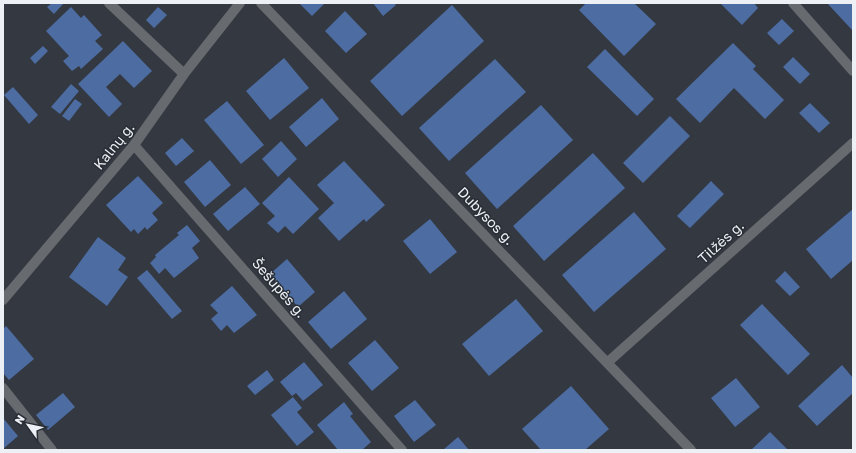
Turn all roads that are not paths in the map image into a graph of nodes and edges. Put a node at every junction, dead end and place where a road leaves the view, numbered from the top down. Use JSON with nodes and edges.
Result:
{"nodes":[{"id":1,"x":109,"y":3,"type":"edge"},
{"id":2,"x":240,"y":3,"type":"edge"},
{"id":3,"x":261,"y":3,"type":"edge"},
{"id":4,"x":793,"y":3,"type":"edge"},
{"id":5,"x":853,"y":71,"type":"edge"},
{"id":6,"x":184,"y":74,"type":"junction"},
{"id":7,"x":853,"y":143,"type":"edge"},
{"id":8,"x":134,"y":145,"type":"junction"},
{"id":9,"x":3,"y":300,"type":"edge"},
{"id":10,"x":608,"y":362,"type":"junction"},
{"id":11,"x":3,"y":388,"type":"edge"},
{"id":12,"x":52,"y":450,"type":"edge"},
{"id":13,"x":402,"y":450,"type":"edge"},
{"id":14,"x":691,"y":450,"type":"edge"}],
"edges":[{"from":1,"to":6,"type":"street"},
{"from":2,"to":6,"type":"street","name":"Kalnų g."},
{"from":3,"to":10,"type":"street","name":"Dubysos g."},
{"from":4,"to":5,"type":"street"},
{"from":6,"to":8,"type":"street","name":"Kalnų g."},
{"from":7,"to":10,"type":"street","name":"Tilžės g."},
{"from":8,"to":9,"type":"street","name":"Kalnų g."},
{"from":8,"to":13,"type":"street","name":"Šešupės g."},
{"from":10,"to":14,"type":"street","name":"Dubysos g."},
{"from":11,"to":12,"type":"street"}]}
